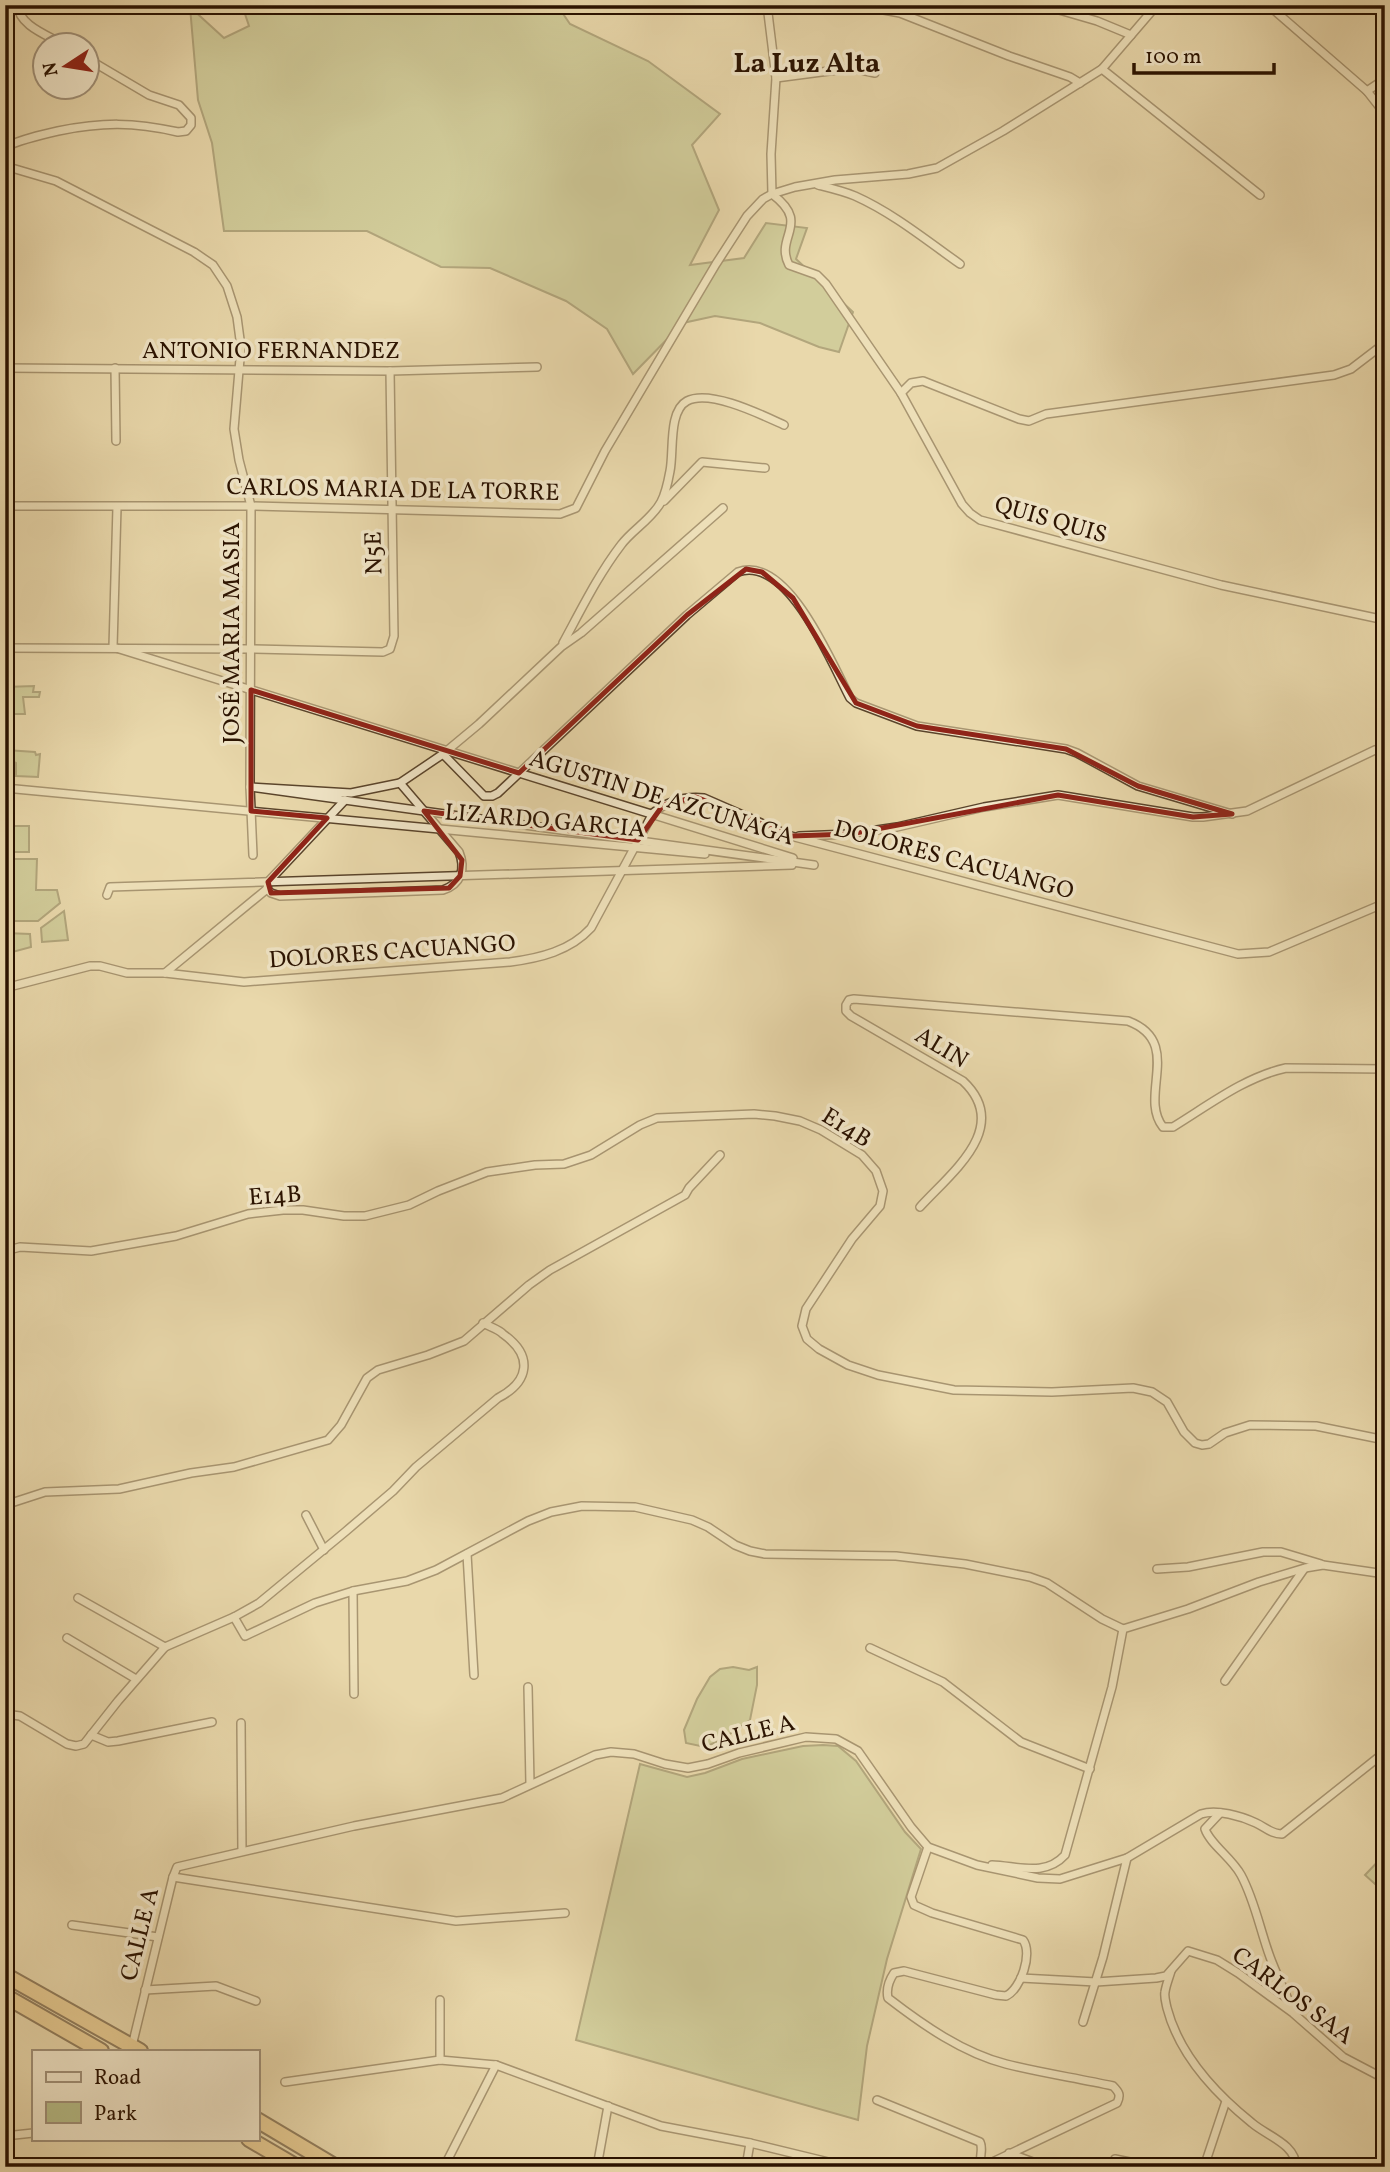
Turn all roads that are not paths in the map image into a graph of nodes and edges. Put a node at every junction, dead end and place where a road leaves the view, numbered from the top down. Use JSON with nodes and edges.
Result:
{"nodes":[{"id":1,"x":18,"y":5,"type":"edge"},
{"id":2,"x":766,"y":5,"type":"edge"},
{"id":3,"x":836,"y":5,"type":"edge"},
{"id":4,"x":1042,"y":5,"type":"edge"},
{"id":5,"x":1157,"y":5,"type":"edge"},
{"id":6,"x":1268,"y":5,"type":"edge"},
{"id":7,"x":41,"y":32,"type":"edge"},
{"id":8,"x":1131,"y":35,"type":"junction"},
{"id":9,"x":102,"y":67,"type":"edge"},
{"id":10,"x":1102,"y":69,"type":"junction"},
{"id":11,"x":874,"y":74,"type":"dead end"},
{"id":12,"x":776,"y":78,"type":"junction"},
{"id":13,"x":1385,"y":79,"type":"edge"},
{"id":14,"x":1080,"y":83,"type":"junction"},
{"id":15,"x":1367,"y":91,"type":"junction"},
{"id":16,"x":1385,"y":114,"type":"edge"},
{"id":17,"x":5,"y":147,"type":"edge"},
{"id":18,"x":5,"y":166,"type":"edge"},
{"id":19,"x":814,"y":183,"type":"junction"},
{"id":20,"x":772,"y":194,"type":"junction"},
{"id":21,"x":1259,"y":195,"type":"dead end"},
{"id":22,"x":960,"y":264,"type":"dead end"},
{"id":23,"x":1385,"y":343,"type":"edge"},
{"id":24,"x":537,"y":367,"type":"dead end"},
{"id":25,"x":5,"y":368,"type":"edge"},
{"id":26,"x":115,"y":368,"type":"junction"},
{"id":27,"x":239,"y":371,"type":"junction"},
{"id":28,"x":390,"y":371,"type":"junction"},
{"id":29,"x":901,"y":393,"type":"junction"},
{"id":30,"x":784,"y":425,"type":"dead end"},
{"id":31,"x":116,"y":441,"type":"dead end"},
{"id":32,"x":765,"y":468,"type":"dead end"},
{"id":33,"x":661,"y":504,"type":"junction"},
{"id":34,"x":5,"y":506,"type":"edge"},
{"id":35,"x":251,"y":506,"type":"junction"},
{"id":36,"x":117,"y":507,"type":"junction"},
{"id":37,"x":723,"y":508,"type":"dead end"},
{"id":38,"x":391,"y":509,"type":"junction"},
{"id":39,"x":1385,"y":620,"type":"edge"},
{"id":40,"x":113,"y":647,"type":"junction"},
{"id":41,"x":561,"y":647,"type":"junction"},
{"id":42,"x":5,"y":648,"type":"edge"},
{"id":43,"x":251,"y":649,"type":"junction"},
{"id":44,"x":251,"y":690,"type":"junction"},
{"id":45,"x":1385,"y":748,"type":"edge"},
{"id":46,"x":445,"y":752,"type":"junction"},
{"id":47,"x":519,"y":773,"type":"junction"},
{"id":48,"x":400,"y":783,"type":"junction"},
{"id":49,"x":250,"y":787,"type":"junction"},
{"id":50,"x":5,"y":788,"type":"edge"},
{"id":51,"x":351,"y":793,"type":"junction"},
{"id":52,"x":344,"y":800,"type":"junction"},
{"id":53,"x":251,"y":811,"type":"junction"},
{"id":54,"x":425,"y":811,"type":"junction"},
{"id":55,"x":652,"y":814,"type":"junction"},
{"id":56,"x":1232,"y":814,"type":"junction"},
{"id":57,"x":327,"y":818,"type":"junction"},
{"id":58,"x":440,"y":829,"type":"junction"},
{"id":59,"x":791,"y":836,"type":"junction"},
{"id":60,"x":636,"y":844,"type":"junction"},
{"id":61,"x":253,"y":855,"type":"dead end"},
{"id":62,"x":814,"y":865,"type":"junction"},
{"id":63,"x":622,"y":871,"type":"junction"},
{"id":64,"x":460,"y":876,"type":"junction"},
{"id":65,"x":268,"y":885,"type":"junction"},
{"id":66,"x":107,"y":895,"type":"dead end"},
{"id":67,"x":1385,"y":903,"type":"edge"},
{"id":68,"x":165,"y":973,"type":"junction"},
{"id":69,"x":5,"y":988,"type":"edge"},
{"id":70,"x":1385,"y":1069,"type":"edge"},
{"id":71,"x":720,"y":1155,"type":"dead end"},
{"id":72,"x":920,"y":1207,"type":"dead end"},
{"id":73,"x":5,"y":1251,"type":"edge"},
{"id":74,"x":484,"y":1323,"type":"junction"},
{"id":75,"x":1385,"y":1440,"type":"edge"},
{"id":76,"x":5,"y":1505,"type":"edge"},
{"id":77,"x":306,"y":1515,"type":"dead end"},
{"id":78,"x":324,"y":1550,"type":"junction"},
{"id":79,"x":467,"y":1554,"type":"junction"},
{"id":80,"x":1323,"y":1565,"type":"junction"},
{"id":81,"x":1305,"y":1568,"type":"junction"},
{"id":82,"x":1157,"y":1569,"type":"dead end"},
{"id":83,"x":1385,"y":1574,"type":"edge"},
{"id":84,"x":354,"y":1591,"type":"junction"},
{"id":85,"x":78,"y":1598,"type":"dead end"},
{"id":86,"x":234,"y":1617,"type":"junction"},
{"id":87,"x":1123,"y":1629,"type":"junction"},
{"id":88,"x":67,"y":1638,"type":"dead end"},
{"id":89,"x":164,"y":1647,"type":"junction"},
{"id":90,"x":870,"y":1648,"type":"dead end"},
{"id":91,"x":474,"y":1675,"type":"dead end"},
{"id":92,"x":136,"y":1679,"type":"junction"},
{"id":93,"x":1225,"y":1681,"type":"dead end"},
{"id":94,"x":528,"y":1687,"type":"dead end"},
{"id":95,"x":354,"y":1695,"type":"dead end"},
{"id":96,"x":5,"y":1714,"type":"edge"},
{"id":97,"x":212,"y":1722,"type":"dead end"},
{"id":98,"x":241,"y":1723,"type":"dead end"},
{"id":99,"x":91,"y":1735,"type":"junction"},
{"id":100,"x":1385,"y":1762,"type":"edge"},
{"id":101,"x":1090,"y":1769,"type":"junction"},
{"id":102,"x":530,"y":1784,"type":"junction"},
{"id":103,"x":1220,"y":1813,"type":"junction"},
{"id":104,"x":928,"y":1847,"type":"junction"},
{"id":105,"x":242,"y":1851,"type":"junction"},
{"id":106,"x":1127,"y":1858,"type":"junction"},
{"id":107,"x":977,"y":1864,"type":"junction"},
{"id":108,"x":173,"y":1877,"type":"junction"},
{"id":109,"x":565,"y":1913,"type":"dead end"},
{"id":110,"x":72,"y":1925,"type":"dead end"},
{"id":111,"x":158,"y":1937,"type":"junction"},
{"id":112,"x":1171,"y":1971,"type":"junction"},
{"id":113,"x":5,"y":1975,"type":"edge"},
{"id":114,"x":1021,"y":1978,"type":"junction"},
{"id":115,"x":1096,"y":1982,"type":"junction"},
{"id":116,"x":145,"y":1990,"type":"junction"},
{"id":117,"x":5,"y":1996,"type":"edge"},
{"id":118,"x":440,"y":2000,"type":"dead end"},
{"id":119,"x":256,"y":2001,"type":"dead end"},
{"id":120,"x":1293,"y":2013,"type":"junction"},
{"id":121,"x":1083,"y":2022,"type":"dead end"},
{"id":122,"x":136,"y":2049,"type":"edge"},
{"id":123,"x":99,"y":2050,"type":"edge"},
{"id":124,"x":440,"y":2060,"type":"junction"},
{"id":125,"x":496,"y":2065,"type":"junction"},
{"id":126,"x":1385,"y":2079,"type":"edge"},
{"id":127,"x":285,"y":2082,"type":"dead end"},
{"id":128,"x":877,"y":2100,"type":"dead end"},
{"id":129,"x":1226,"y":2101,"type":"junction"},
{"id":130,"x":608,"y":2106,"type":"junction"},
{"id":131,"x":259,"y":2121,"type":"edge"},
{"id":132,"x":32,"y":2133,"type":"edge"},
{"id":133,"x":5,"y":2136,"type":"edge"},
{"id":134,"x":250,"y":2140,"type":"edge"},
{"id":135,"x":750,"y":2143,"type":"junction"},
{"id":136,"x":1009,"y":2153,"type":"junction"},
{"id":137,"x":1115,"y":2159,"type":"dead end"},
{"id":138,"x":274,"y":2161,"type":"edge"},
{"id":139,"x":982,"y":2166,"type":"edge"},
{"id":140,"x":297,"y":2167,"type":"edge"},
{"id":141,"x":336,"y":2167,"type":"edge"},
{"id":142,"x":444,"y":2167,"type":"edge"},
{"id":143,"x":597,"y":2167,"type":"edge"},
{"id":144,"x":746,"y":2167,"type":"edge"},
{"id":145,"x":849,"y":2167,"type":"edge"},
{"id":146,"x":1046,"y":2167,"type":"edge"},
{"id":147,"x":1154,"y":2167,"type":"edge"},
{"id":148,"x":1204,"y":2167,"type":"edge"},
{"id":149,"x":1296,"y":2167,"type":"edge"}],
"edges":[{"from":1,"to":7,"type":"street"},
{"from":2,"to":12,"type":"street"},
{"from":3,"to":14,"type":"street"},
{"from":4,"to":8,"type":"street"},
{"from":5,"to":8,"type":"street"},
{"from":6,"to":15,"type":"street"},
{"from":8,"to":10,"type":"street"},
{"from":9,"to":17,"type":"street"},
{"from":10,"to":14,"type":"street"},
{"from":10,"to":21,"type":"street"},
{"from":11,"to":12,"type":"street"},
{"from":12,"to":20,"type":"street"},
{"from":13,"to":15,"type":"street"},
{"from":14,"to":19,"type":"street"},
{"from":15,"to":16,"type":"street"},
{"from":18,"to":27,"type":"street","name":"JOSÉ MARIA MASIA"},
{"from":19,"to":20,"type":"street"},
{"from":19,"to":22,"type":"street"},
{"from":20,"to":29,"type":"street","name":"QUIS QUIS"},
{"from":20,"to":38,"type":"street","name":"CARLOS MARIA DE LA TORRE"},
{"from":23,"to":29,"type":"street"},
{"from":24,"to":28,"type":"street","name":"ANTONIO FERNANDEZ"},
{"from":25,"to":26,"type":"street","name":"ANTONIO FERNANDEZ"},
{"from":26,"to":27,"type":"street","name":"ANTONIO FERNANDEZ"},
{"from":26,"to":31,"type":"street"},
{"from":27,"to":28,"type":"street","name":"ANTONIO FERNANDEZ"},
{"from":27,"to":35,"type":"street","name":"JOSÉ MARIA MASIA"},
{"from":28,"to":38,"type":"street","name":"N5E"},
{"from":29,"to":39,"type":"street","name":"QUIS QUIS"},
{"from":30,"to":33,"type":"street"},
{"from":32,"to":33,"type":"street"},
{"from":33,"to":41,"type":"street"},
{"from":34,"to":36,"type":"street","name":"CARLOS MARIA DE LA TORRE"},
{"from":35,"to":36,"type":"street","name":"CARLOS MARIA DE LA TORRE"},
{"from":35,"to":38,"type":"street","name":"CARLOS MARIA DE LA TORRE"},
{"from":35,"to":43,"type":"street","name":"JOSÉ MARIA MASIA"},
{"from":36,"to":40,"type":"street"},
{"from":37,"to":41,"type":"street"},
{"from":38,"to":43,"type":"street","name":"N5E"},
{"from":40,"to":42,"type":"street"},
{"from":40,"to":43,"type":"street"},
{"from":40,"to":44,"type":"street","name":"AGUSTIN DE AZCUNAGA"},
{"from":41,"to":46,"type":"street"},
{"from":43,"to":44,"type":"street","name":"JOSÉ MARIA MASIA"},
{"from":44,"to":46,"type":"street","name":"AGUSTIN DE AZCUNAGA"},
{"from":44,"to":49,"type":"street","name":"JOSÉ MARIA MASIA"},
{"from":45,"to":56,"type":"street"},
{"from":46,"to":47,"type":"street","name":"AGUSTIN DE AZCUNAGA"},
{"from":46,"to":47,"type":"street","name":"LIZARDO GARCIA"},
{"from":46,"to":48,"type":"street"},
{"from":47,"to":55,"type":"street","name":"AGUSTIN DE AZCUNAGA"},
{"from":47,"to":56,"type":"street","name":"LIZARDO GARCIA"},
{"from":48,"to":51,"type":"street"},
{"from":48,"to":54,"type":"street"},
{"from":49,"to":51,"type":"street"},
{"from":49,"to":52,"type":"street","name":"LIZARDO GARCIA"},
{"from":49,"to":53,"type":"street","name":"JOSÉ MARIA MASIA"},
{"from":50,"to":53,"type":"street","name":"LIZARDO GARCIA"},
{"from":51,"to":52,"type":"street"},
{"from":52,"to":54,"type":"street","name":"LIZARDO GARCIA"},
{"from":52,"to":57,"type":"street"},
{"from":53,"to":57,"type":"street","name":"LIZARDO GARCIA"},
{"from":53,"to":61,"type":"street","name":"JOSÉ MARIA MASIA"},
{"from":54,"to":58,"type":"street"},
{"from":54,"to":60,"type":"street","name":"LIZARDO GARCIA"},
{"from":55,"to":59,"type":"street","name":"DOLORES CACUANGO"},
{"from":55,"to":60,"type":"street","name":"DOLORES CACUANGO"},
{"from":55,"to":62,"type":"street","name":"AGUSTIN DE AZCUNAGA"},
{"from":56,"to":59,"type":"street"},
{"from":57,"to":58,"type":"street","name":"LIZARDO GARCIA"},
{"from":57,"to":65,"type":"street"},
{"from":58,"to":60,"type":"street","name":"LIZARDO GARCIA"},
{"from":58,"to":64,"type":"street"},
{"from":59,"to":67,"type":"street","name":"DOLORES CACUANGO"},
{"from":60,"to":62,"type":"street","name":"LIZARDO GARCIA"},
{"from":60,"to":63,"type":"street","name":"DOLORES CACUANGO"},
{"from":62,"to":63,"type":"street","name":"AGUSTIN DE AZCUNAGA"},
{"from":63,"to":64,"type":"street","name":"AGUSTIN DE AZCUNAGA"},
{"from":63,"to":68,"type":"street","name":"DOLORES CACUANGO"},
{"from":64,"to":65,"type":"street","name":"AGUSTIN DE AZCUNAGA"},
{"from":64,"to":65,"type":"street"},
{"from":65,"to":66,"type":"street","name":"AGUSTIN DE AZCUNAGA"},
{"from":65,"to":68,"type":"street"},
{"from":68,"to":69,"type":"street","name":"DOLORES CACUANGO"},
{"from":70,"to":72,"type":"street","name":"ALIN"},
{"from":71,"to":74,"type":"street"},
{"from":73,"to":75,"type":"street","name":"E14B"},
{"from":74,"to":76,"type":"street"},
{"from":74,"to":78,"type":"street"},
{"from":77,"to":78,"type":"street"},
{"from":78,"to":86,"type":"street"},
{"from":79,"to":84,"type":"street"},
{"from":79,"to":87,"type":"street"},
{"from":79,"to":91,"type":"street"},
{"from":80,"to":81,"type":"street"},
{"from":80,"to":82,"type":"street"},
{"from":80,"to":83,"type":"street"},
{"from":81,"to":87,"type":"street"},
{"from":81,"to":93,"type":"street"},
{"from":84,"to":86,"type":"street"},
{"from":84,"to":95,"type":"street"},
{"from":85,"to":89,"type":"street"},
{"from":86,"to":89,"type":"street"},
{"from":87,"to":101,"type":"street"},
{"from":88,"to":92,"type":"street"},
{"from":89,"to":92,"type":"street"},
{"from":90,"to":101,"type":"street"},
{"from":92,"to":99,"type":"street"},
{"from":94,"to":102,"type":"street"},
{"from":96,"to":99,"type":"street"},
{"from":97,"to":99,"type":"street"},
{"from":98,"to":105,"type":"street"},
{"from":100,"to":103,"type":"street"},
{"from":101,"to":107,"type":"street"},
{"from":102,"to":104,"type":"street","name":"CALLE A"},
{"from":102,"to":105,"type":"street","name":"CALLE A"},
{"from":103,"to":106,"type":"street"},
{"from":103,"to":120,"type":"street"},
{"from":104,"to":107,"type":"street"},
{"from":104,"to":114,"type":"street"},
{"from":105,"to":108,"type":"street","name":"CALLE A"},
{"from":106,"to":107,"type":"street"},
{"from":106,"to":115,"type":"street"},
{"from":108,"to":109,"type":"street"},
{"from":108,"to":111,"type":"street","name":"CALLE A"},
{"from":110,"to":111,"type":"street"},
{"from":111,"to":116,"type":"street","name":"CALLE A"},
{"from":112,"to":115,"type":"street"},
{"from":112,"to":120,"type":"street","name":"CARLOS SAA"},
{"from":112,"to":129,"type":"street"},
{"from":113,"to":122,"type":"highway"},
{"from":114,"to":115,"type":"street"},
{"from":114,"to":136,"type":"street"},
{"from":115,"to":121,"type":"street"},
{"from":116,"to":119,"type":"street"},
{"from":116,"to":122,"type":"street","name":"CALLE A"},
{"from":117,"to":123,"type":"highway"},
{"from":118,"to":124,"type":"street"},
{"from":120,"to":126,"type":"street","name":"CARLOS SAA"},
{"from":124,"to":125,"type":"street"},
{"from":124,"to":127,"type":"street"},
{"from":125,"to":130,"type":"street"},
{"from":125,"to":142,"type":"street"},
{"from":128,"to":139,"type":"street"},
{"from":129,"to":148,"type":"street"},
{"from":129,"to":149,"type":"street"},
{"from":130,"to":135,"type":"street"},
{"from":130,"to":143,"type":"street"},
{"from":131,"to":141,"type":"highway"},
{"from":132,"to":133,"type":"street"},
{"from":134,"to":138,"type":"highway"},
{"from":135,"to":144,"type":"street"},
{"from":135,"to":145,"type":"street"},
{"from":136,"to":139,"type":"street"},
{"from":136,"to":146,"type":"street"},
{"from":137,"to":147,"type":"street"},
{"from":138,"to":140,"type":"highway"}]}
